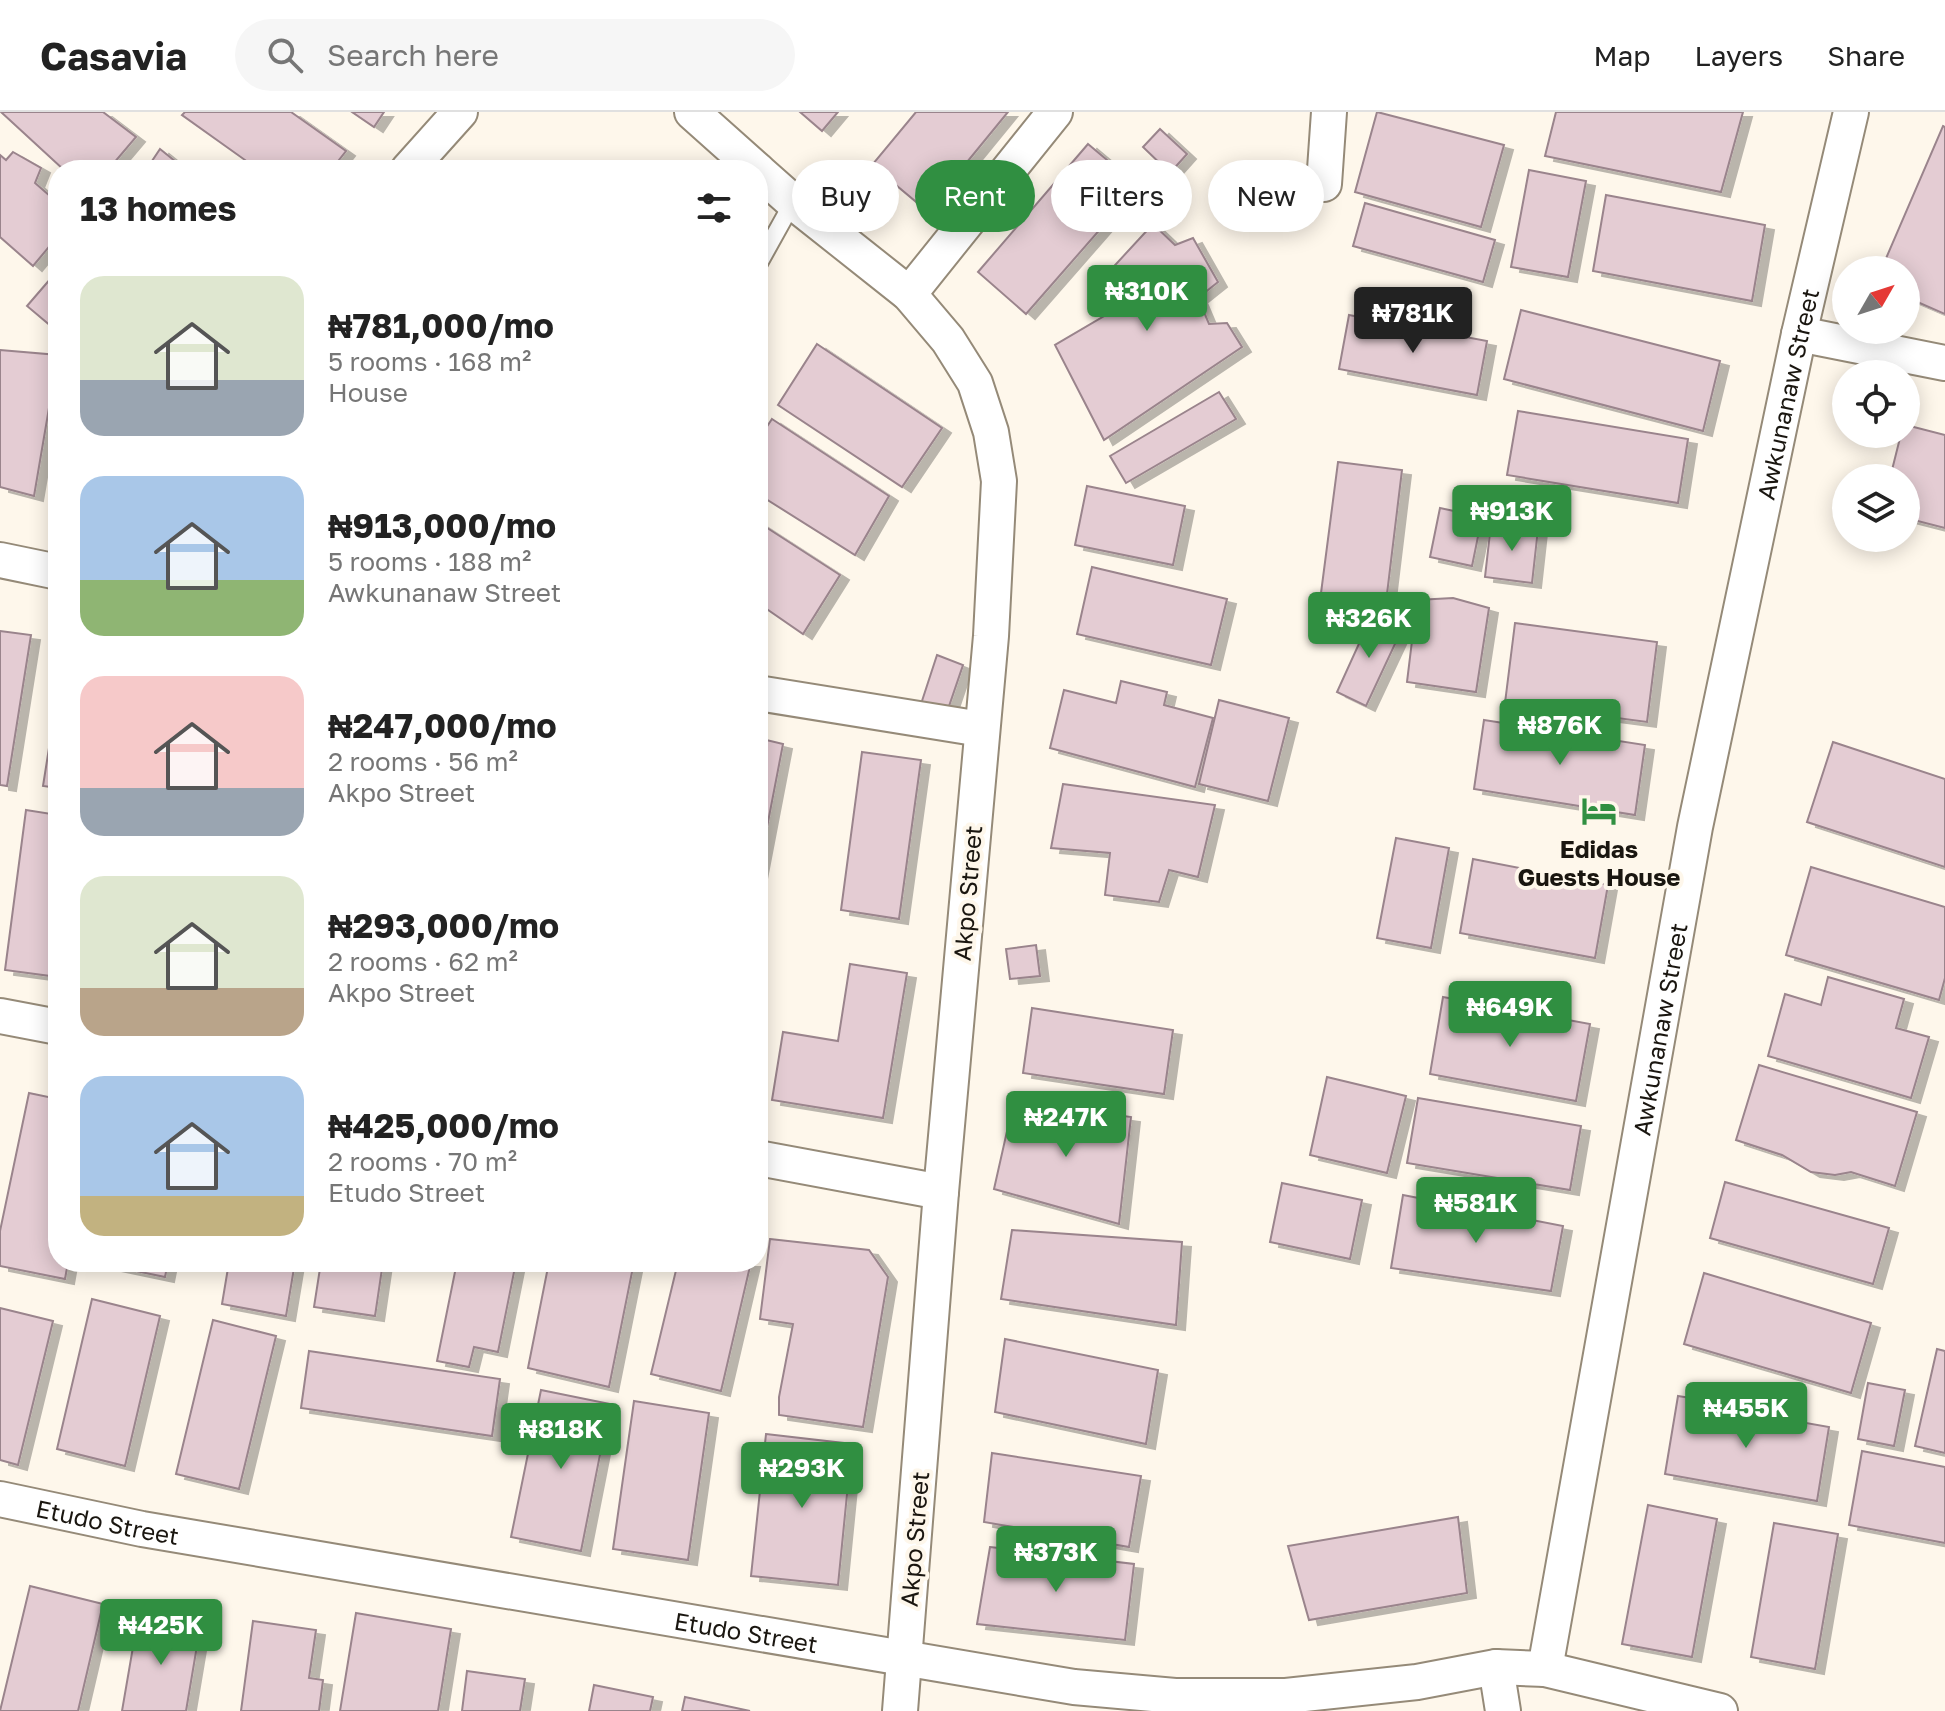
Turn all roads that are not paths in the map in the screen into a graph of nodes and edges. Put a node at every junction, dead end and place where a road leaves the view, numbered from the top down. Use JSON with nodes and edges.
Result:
{"nodes":[{"id":1,"x":460,"y":112,"type":"edge"},
{"id":2,"x":692,"y":112,"type":"edge"},
{"id":3,"x":1055,"y":112,"type":"edge"},
{"id":4,"x":1329,"y":112,"type":"edge"},
{"id":5,"x":1851,"y":112,"type":"edge"},
{"id":6,"x":417,"y":160,"type":"edge"},
{"id":7,"x":747,"y":160,"type":"edge"},
{"id":8,"x":768,"y":179,"type":"edge"},
{"id":9,"x":1324,"y":184,"type":"dead end"},
{"id":10,"x":792,"y":201,"type":"edge"},
{"id":11,"x":792,"y":204,"type":"edge"},
{"id":12,"x":831,"y":232,"type":"edge"},
{"id":13,"x":768,"y":247,"type":"edge"},
{"id":14,"x":909,"y":294,"type":"junction"},
{"id":15,"x":1799,"y":334,"type":"junction"},
{"id":16,"x":1945,"y":363,"type":"edge"},
{"id":17,"x":0,"y":560,"type":"edge"},
{"id":18,"x":48,"y":570,"type":"edge"},
{"id":19,"x":768,"y":695,"type":"edge"},
{"id":20,"x":981,"y":729,"type":"junction"},
{"id":21,"x":0,"y":1016,"type":"edge"},
{"id":22,"x":48,"y":1025,"type":"edge"},
{"id":23,"x":768,"y":1160,"type":"edge"},
{"id":24,"x":941,"y":1192,"type":"junction"},
{"id":25,"x":0,"y":1499,"type":"edge"},
{"id":26,"x":904,"y":1659,"type":"junction"},
{"id":27,"x":1496,"y":1667,"type":"junction"},
{"id":28,"x":1545,"y":1669,"type":"junction"},
{"id":29,"x":900,"y":1711,"type":"edge"},
{"id":30,"x":1503,"y":1711,"type":"edge"},
{"id":31,"x":1720,"y":1711,"type":"edge"}],
"edges":[{"from":1,"to":6,"type":"street"},
{"from":2,"to":7,"type":"street","name":"Akpo Street"},
{"from":3,"to":14,"type":"street"},
{"from":4,"to":9,"type":"street"},
{"from":5,"to":15,"type":"street","name":"Awkunanaw Street"},
{"from":8,"to":10,"type":"street","name":"Akpo Street"},
{"from":11,"to":13,"type":"lane"},
{"from":12,"to":14,"type":"street","name":"Akpo Street"},
{"from":14,"to":20,"type":"street","name":"Akpo Street"},
{"from":15,"to":16,"type":"street"},
{"from":15,"to":28,"type":"street","name":"Awkunanaw Street"},
{"from":17,"to":18,"type":"street"},
{"from":19,"to":20,"type":"street"},
{"from":20,"to":24,"type":"street","name":"Akpo Street"},
{"from":21,"to":22,"type":"street"},
{"from":23,"to":24,"type":"street"},
{"from":24,"to":26,"type":"street","name":"Akpo Street"},
{"from":25,"to":26,"type":"street","name":"Etudo Street"},
{"from":26,"to":27,"type":"street","name":"Etudo Street"},
{"from":26,"to":29,"type":"street","name":"Akpo Street"},
{"from":27,"to":28,"type":"street","name":"Etudo Street"},
{"from":27,"to":30,"type":"street"},
{"from":28,"to":31,"type":"street","name":"Etudo Street"}]}
